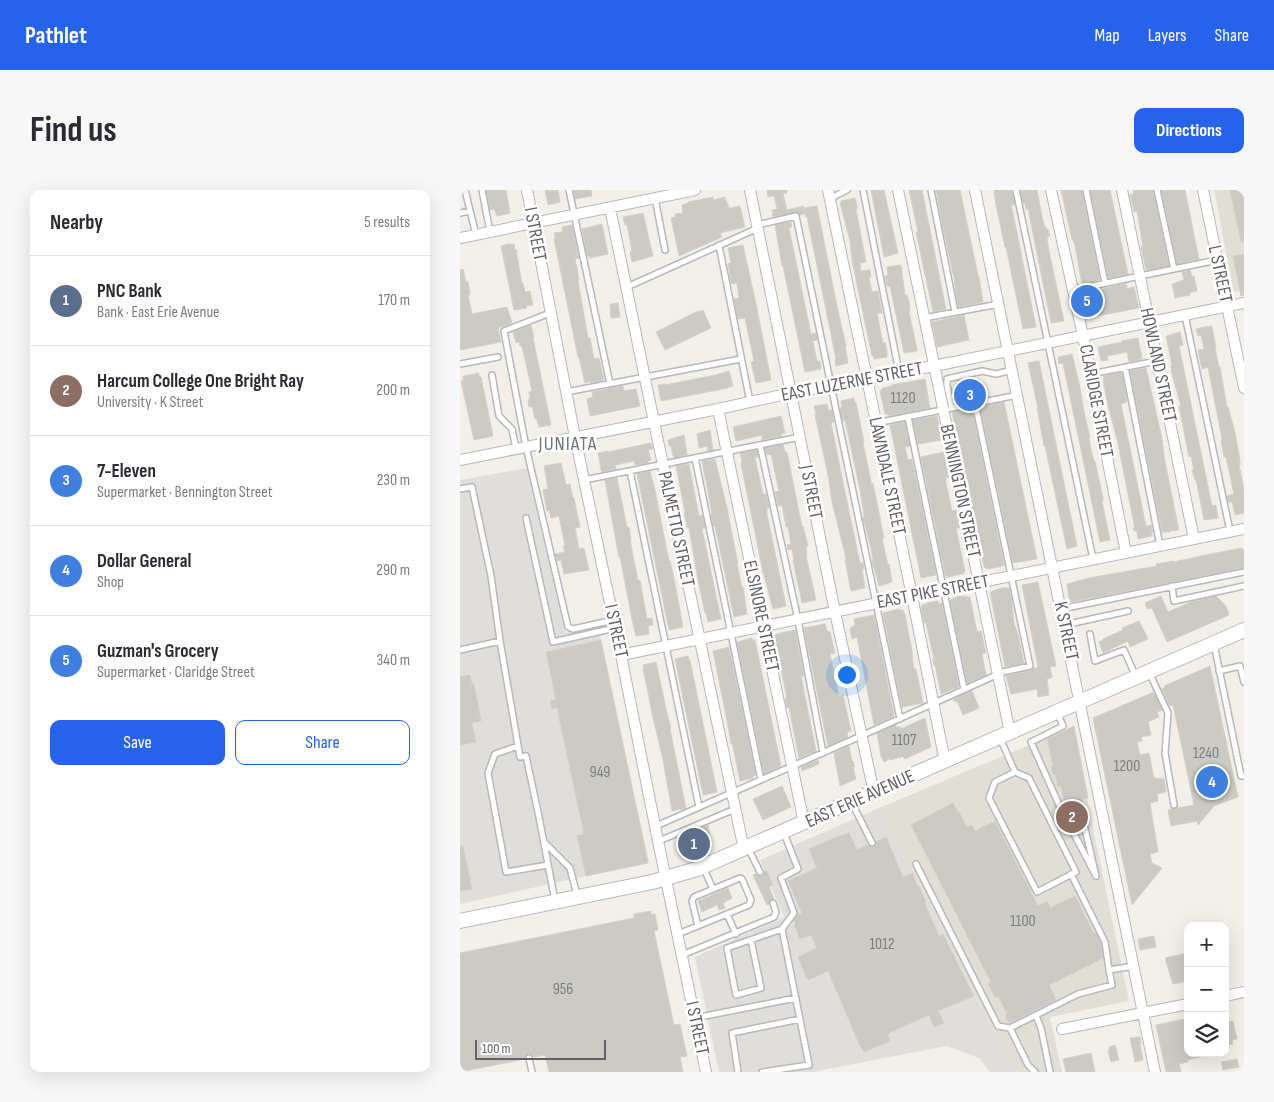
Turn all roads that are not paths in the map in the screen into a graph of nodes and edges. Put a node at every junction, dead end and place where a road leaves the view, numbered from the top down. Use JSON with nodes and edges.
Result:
{"nodes":[{"id":1,"x":465,"y":190,"type":"edge"},
{"id":2,"x":482,"y":190,"type":"edge"},
{"id":3,"x":526,"y":190,"type":"edge"},
{"id":4,"x":568,"y":190,"type":"edge"},
{"id":5,"x":695,"y":190,"type":"edge"},
{"id":6,"x":750,"y":190,"type":"edge"},
{"id":7,"x":847,"y":190,"type":"edge"},
{"id":8,"x":863,"y":190,"type":"edge"},
{"id":9,"x":898,"y":190,"type":"edge"},
{"id":10,"x":930,"y":190,"type":"edge"},
{"id":11,"x":976,"y":190,"type":"edge"},
{"id":12,"x":1016,"y":190,"type":"edge"},
{"id":13,"x":1051,"y":190,"type":"edge"},
{"id":14,"x":1086,"y":190,"type":"edge"},
{"id":15,"x":1122,"y":190,"type":"edge"},
{"id":16,"x":1157,"y":190,"type":"edge"},
{"id":17,"x":1203,"y":190,"type":"edge"},
{"id":18,"x":671,"y":192,"type":"edge"},
{"id":19,"x":828,"y":194,"type":"edge"},
{"id":20,"x":655,"y":198,"type":"junction"},
{"id":21,"x":610,"y":208,"type":"junction"},
{"id":22,"x":470,"y":211,"type":"junction"},
{"id":23,"x":460,"y":213,"type":"edge"},
{"id":24,"x":574,"y":215,"type":"junction"},
{"id":25,"x":533,"y":223,"type":"junction"},
{"id":26,"x":758,"y":226,"type":"junction"},
{"id":27,"x":490,"y":232,"type":"junction"},
{"id":28,"x":476,"y":235,"type":"junction"},
{"id":29,"x":460,"y":238,"type":"edge"},
{"id":30,"x":719,"y":246,"type":"junction"},
{"id":31,"x":665,"y":250,"type":"dead end"},
{"id":32,"x":1217,"y":260,"type":"junction"},
{"id":33,"x":1174,"y":269,"type":"junction"},
{"id":34,"x":1140,"y":276,"type":"junction"},
{"id":35,"x":1105,"y":283,"type":"junction"},
{"id":36,"x":626,"y":287,"type":"junction"},
{"id":37,"x":1073,"y":290,"type":"junction"},
{"id":38,"x":1244,"y":303,"type":"edge"},
{"id":39,"x":999,"y":304,"type":"junction"},
{"id":40,"x":1227,"y":306,"type":"junction"},
{"id":41,"x":551,"y":312,"type":"junction"},
{"id":42,"x":955,"y":312,"type":"junction"},
{"id":43,"x":1185,"y":315,"type":"junction"},
{"id":44,"x":924,"y":318,"type":"junction"},
{"id":45,"x":1149,"y":322,"type":"junction"},
{"id":46,"x":1083,"y":336,"type":"junction"},
{"id":47,"x":1048,"y":343,"type":"junction"},
{"id":48,"x":1240,"y":349,"type":"edge"},
{"id":49,"x":1009,"y":351,"type":"junction"},
{"id":50,"x":984,"y":356,"type":"junction"},
{"id":51,"x":498,"y":357,"type":"dead end"},
{"id":52,"x":741,"y":359,"type":"junction"},
{"id":53,"x":1157,"y":361,"type":"junction"},
{"id":54,"x":948,"y":363,"type":"junction"},
{"id":55,"x":460,"y":364,"type":"edge"},
{"id":56,"x":934,"y":366,"type":"junction"},
{"id":57,"x":1125,"y":367,"type":"junction"},
{"id":58,"x":1013,"y":370,"type":"junction"},
{"id":59,"x":987,"y":372,"type":"junction"},
{"id":60,"x":899,"y":373,"type":"junction"},
{"id":61,"x":1090,"y":374,"type":"junction"},
{"id":62,"x":492,"y":375,"type":"dead end"},
{"id":63,"x":644,"y":377,"type":"junction"},
{"id":64,"x":951,"y":377,"type":"junction"},
{"id":65,"x":867,"y":379,"type":"junction"},
{"id":66,"x":610,"y":384,"type":"junction"},
{"id":67,"x":831,"y":386,"type":"junction"},
{"id":68,"x":1244,"y":388,"type":"edge"},
{"id":69,"x":566,"y":392,"type":"junction"},
{"id":70,"x":791,"y":393,"type":"junction"},
{"id":71,"x":1018,"y":394,"type":"junction"},
{"id":72,"x":750,"y":402,"type":"junction"},
{"id":73,"x":975,"y":403,"type":"junction"},
{"id":74,"x":718,"y":409,"type":"junction"},
{"id":75,"x":947,"y":409,"type":"junction"},
{"id":76,"x":908,"y":417,"type":"junction"},
{"id":77,"x":654,"y":422,"type":"junction"},
{"id":78,"x":876,"y":423,"type":"junction"},
{"id":79,"x":575,"y":437,"type":"junction"},
{"id":80,"x":800,"y":437,"type":"junction"},
{"id":81,"x":760,"y":445,"type":"junction"},
{"id":82,"x":521,"y":448,"type":"junction"},
{"id":83,"x":726,"y":452,"type":"junction"},
{"id":84,"x":460,"y":458,"type":"edge"},
{"id":85,"x":695,"y":458,"type":"junction"},
{"id":86,"x":663,"y":464,"type":"junction"},
{"id":87,"x":630,"y":471,"type":"junction"},
{"id":88,"x":584,"y":480,"type":"junction"},
{"id":89,"x":460,"y":489,"type":"edge"},
{"id":90,"x":526,"y":518,"type":"dead end"},
{"id":91,"x":1244,"y":529,"type":"edge"},
{"id":92,"x":1230,"y":532,"type":"junction"},
{"id":93,"x":1194,"y":539,"type":"junction"},
{"id":94,"x":1160,"y":546,"type":"junction"},
{"id":95,"x":1126,"y":553,"type":"junction"},
{"id":96,"x":1093,"y":560,"type":"junction"},
{"id":97,"x":1052,"y":568,"type":"junction"},
{"id":98,"x":1244,"y":572,"type":"edge"},
{"id":99,"x":1011,"y":576,"type":"junction"},
{"id":100,"x":979,"y":583,"type":"junction"},
{"id":101,"x":1172,"y":586,"type":"junction"},
{"id":102,"x":1244,"y":586,"type":"edge"},
{"id":103,"x":944,"y":590,"type":"junction"},
{"id":104,"x":912,"y":596,"type":"junction"},
{"id":105,"x":876,"y":604,"type":"junction"},
{"id":106,"x":1061,"y":609,"type":"junction"},
{"id":107,"x":1128,"y":610,"type":"dead end"},
{"id":108,"x":835,"y":612,"type":"junction"},
{"id":109,"x":798,"y":620,"type":"junction"},
{"id":110,"x":615,"y":624,"type":"junction"},
{"id":111,"x":1064,"y":624,"type":"junction"},
{"id":112,"x":763,"y":627,"type":"junction"},
{"id":113,"x":1244,"y":630,"type":"edge"},
{"id":114,"x":731,"y":633,"type":"junction"},
{"id":115,"x":1090,"y":634,"type":"dead end"},
{"id":116,"x":500,"y":640,"type":"junction"},
{"id":117,"x":700,"y":640,"type":"junction"},
{"id":118,"x":1213,"y":644,"type":"junction"},
{"id":119,"x":666,"y":646,"type":"junction"},
{"id":120,"x":460,"y":650,"type":"edge"},
{"id":121,"x":621,"y":656,"type":"junction"},
{"id":122,"x":1242,"y":666,"type":"edge"},
{"id":123,"x":1220,"y":672,"type":"junction"},
{"id":124,"x":998,"y":674,"type":"junction"},
{"id":125,"x":1143,"y":675,"type":"junction"},
{"id":126,"x":1244,"y":682,"type":"edge"},
{"id":127,"x":964,"y":690,"type":"junction"},
{"id":128,"x":1081,"y":702,"type":"junction"},
{"id":129,"x":933,"y":704,"type":"junction"},
{"id":130,"x":1057,"y":712,"type":"junction"},
{"id":131,"x":900,"y":719,"type":"junction"},
{"id":132,"x":1005,"y":735,"type":"junction"},
{"id":133,"x":862,"y":736,"type":"junction"},
{"id":134,"x":518,"y":746,"type":"junction"},
{"id":135,"x":822,"y":753,"type":"junction"},
{"id":136,"x":945,"y":762,"type":"junction"},
{"id":137,"x":792,"y":766,"type":"junction"},
{"id":138,"x":1015,"y":772,"type":"junction"},
{"id":139,"x":1244,"y":776,"type":"edge"},
{"id":140,"x":760,"y":780,"type":"junction"},
{"id":141,"x":731,"y":793,"type":"junction"},
{"id":142,"x":874,"y":793,"type":"junction"},
{"id":143,"x":852,"y":802,"type":"junction"},
{"id":144,"x":1174,"y":805,"type":"dead end"},
{"id":145,"x":1060,"y":806,"type":"junction"},
{"id":146,"x":699,"y":807,"type":"junction"},
{"id":147,"x":735,"y":809,"type":"junction"},
{"id":148,"x":804,"y":824,"type":"junction"},
{"id":149,"x":655,"y":826,"type":"junction"},
{"id":150,"x":783,"y":832,"type":"junction"},
{"id":151,"x":658,"y":841,"type":"junction"},
{"id":152,"x":544,"y":842,"type":"junction"},
{"id":153,"x":872,"y":843,"type":"dead end"},
{"id":154,"x":746,"y":849,"type":"junction"},
{"id":155,"x":916,"y":864,"type":"dead end"},
{"id":156,"x":548,"y":865,"type":"junction"},
{"id":157,"x":703,"y":867,"type":"junction"},
{"id":158,"x":760,"y":872,"type":"dead end"},
{"id":159,"x":1071,"y":874,"type":"junction"},
{"id":160,"x":666,"y":879,"type":"junction"},
{"id":161,"x":713,"y":889,"type":"junction"},
{"id":162,"x":578,"y":897,"type":"junction"},
{"id":163,"x":555,"y":902,"type":"junction"},
{"id":164,"x":773,"y":903,"type":"dead end"},
{"id":165,"x":727,"y":914,"type":"junction"},
{"id":166,"x":460,"y":921,"type":"edge"},
{"id":167,"x":698,"y":926,"type":"junction"},
{"id":168,"x":782,"y":929,"type":"junction"},
{"id":169,"x":678,"y":934,"type":"junction"},
{"id":170,"x":736,"y":934,"type":"junction"},
{"id":171,"x":751,"y":940,"type":"junction"},
{"id":172,"x":682,"y":955,"type":"junction"},
{"id":173,"x":1134,"y":966,"type":"junction"},
{"id":174,"x":1109,"y":970,"type":"junction"},
{"id":175,"x":1244,"y":992,"type":"edge"},
{"id":176,"x":1229,"y":995,"type":"edge"},
{"id":177,"x":796,"y":998,"type":"junction"},
{"id":178,"x":1184,"y":1005,"type":"edge"},
{"id":179,"x":1143,"y":1013,"type":"junction"},
{"id":180,"x":1036,"y":1016,"type":"junction"},
{"id":181,"x":695,"y":1018,"type":"junction"},
{"id":182,"x":800,"y":1019,"type":"junction"},
{"id":183,"x":1010,"y":1028,"type":"junction"},
{"id":184,"x":1062,"y":1029,"type":"dead end"},
{"id":185,"x":529,"y":1058,"type":"dead end"},
{"id":186,"x":532,"y":1072,"type":"edge"},
{"id":187,"x":706,"y":1072,"type":"edge"},
{"id":188,"x":738,"y":1072,"type":"edge"},
{"id":189,"x":762,"y":1072,"type":"edge"},
{"id":190,"x":1036,"y":1072,"type":"edge"},
{"id":191,"x":1050,"y":1072,"type":"edge"},
{"id":192,"x":1155,"y":1072,"type":"edge"}],
"edges":[{"from":1,"to":22,"type":"lane"},
{"from":2,"to":27,"type":"lane"},
{"from":3,"to":25,"type":"street","name":"I STREET"},
{"from":4,"to":24,"type":"lane"},
{"from":5,"to":18,"type":"street"},
{"from":6,"to":26,"type":"street","name":"J STREET"},
{"from":7,"to":19,"type":"lane"},
{"from":8,"to":60,"type":"lane"},
{"from":9,"to":44,"type":"street","name":"BENNINGTON STREET"},
{"from":10,"to":42,"type":"lane"},
{"from":11,"to":39,"type":"street","name":"K STREET"},
{"from":12,"to":47,"type":"lane"},
{"from":13,"to":37,"type":"street","name":"CLARIDGE STREET"},
{"from":14,"to":35,"type":"lane"},
{"from":15,"to":34,"type":"street","name":"HOWLAND STREET"},
{"from":16,"to":33,"type":"lane"},
{"from":17,"to":32,"type":"street","name":"L STREET"},
{"from":18,"to":20,"type":"street"},
{"from":19,"to":65,"type":"street","name":"LAWNDALE STREET"},
{"from":20,"to":21,"type":"street"},
{"from":20,"to":31,"type":"lane"},
{"from":21,"to":24,"type":"street"},
{"from":21,"to":36,"type":"street","name":"PALMETTO STREET"},
{"from":22,"to":23,"type":"lane"},
{"from":22,"to":28,"type":"lane"},
{"from":24,"to":25,"type":"street"},
{"from":24,"to":66,"type":"lane"},
{"from":25,"to":27,"type":"street"},
{"from":25,"to":41,"type":"street","name":"I STREET"},
{"from":26,"to":30,"type":"lane"},
{"from":26,"to":67,"type":"lane"},
{"from":26,"to":70,"type":"street","name":"J STREET"},
{"from":27,"to":28,"type":"street"},
{"from":28,"to":29,"type":"street"},
{"from":30,"to":36,"type":"lane"},
{"from":30,"to":52,"type":"lane"},
{"from":32,"to":33,"type":"lane"},
{"from":32,"to":40,"type":"street","name":"L STREET"},
{"from":33,"to":34,"type":"lane"},
{"from":34,"to":35,"type":"lane"},
{"from":34,"to":45,"type":"street","name":"HOWLAND STREET"},
{"from":35,"to":37,"type":"lane"},
{"from":36,"to":63,"type":"street","name":"PALMETTO STREET"},
{"from":37,"to":46,"type":"street","name":"CLARIDGE STREET"},
{"from":38,"to":40,"type":"street","name":"EAST LUZERNE STREET"},
{"from":39,"to":42,"type":"lane"},
{"from":39,"to":49,"type":"street","name":"K STREET"},
{"from":40,"to":43,"type":"street","name":"EAST LUZERNE STREET"},
{"from":40,"to":48,"type":"street","name":"L STREET"},
{"from":41,"to":69,"type":"street","name":"I STREET"},
{"from":41,"to":82,"type":"lane"},
{"from":42,"to":44,"type":"lane"},
{"from":43,"to":45,"type":"street","name":"EAST LUZERNE STREET"},
{"from":43,"to":92,"type":"lane"},
{"from":44,"to":56,"type":"street","name":"BENNINGTON STREET"},
{"from":45,"to":46,"type":"street","name":"EAST LUZERNE STREET"},
{"from":45,"to":53,"type":"street","name":"HOWLAND STREET"},
{"from":46,"to":47,"type":"street","name":"EAST LUZERNE STREET"},
{"from":46,"to":61,"type":"street","name":"CLARIDGE STREET"},
{"from":47,"to":49,"type":"street","name":"EAST LUZERNE STREET"},
{"from":47,"to":96,"type":"lane"},
{"from":48,"to":68,"type":"street","name":"L STREET"},
{"from":49,"to":50,"type":"street","name":"EAST LUZERNE STREET"},
{"from":49,"to":58,"type":"street","name":"K STREET"},
{"from":50,"to":54,"type":"street","name":"EAST LUZERNE STREET"},
{"from":50,"to":59,"type":"lane"},
{"from":51,"to":55,"type":"lane"},
{"from":52,"to":63,"type":"lane"},
{"from":52,"to":72,"type":"lane"},
{"from":53,"to":57,"type":"lane"},
{"from":53,"to":93,"type":"street","name":"HOWLAND STREET"},
{"from":54,"to":56,"type":"street","name":"EAST LUZERNE STREET"},
{"from":54,"to":64,"type":"lane"},
{"from":56,"to":60,"type":"street","name":"EAST LUZERNE STREET"},
{"from":56,"to":75,"type":"street","name":"BENNINGTON STREET"},
{"from":57,"to":61,"type":"lane"},
{"from":57,"to":94,"type":"lane"},
{"from":58,"to":59,"type":"lane"},
{"from":58,"to":71,"type":"street","name":"K STREET"},
{"from":59,"to":64,"type":"lane"},
{"from":60,"to":65,"type":"street","name":"EAST LUZERNE STREET"},
{"from":61,"to":95,"type":"street","name":"CLARIDGE STREET"},
{"from":62,"to":82,"type":"lane"},
{"from":63,"to":66,"type":"lane"},
{"from":63,"to":77,"type":"street","name":"PALMETTO STREET"},
{"from":64,"to":75,"type":"lane"},
{"from":65,"to":67,"type":"street","name":"EAST LUZERNE STREET"},
{"from":65,"to":78,"type":"street","name":"LAWNDALE STREET"},
{"from":66,"to":69,"type":"lane"},
{"from":67,"to":70,"type":"street","name":"EAST LUZERNE STREET"},
{"from":67,"to":105,"type":"lane"},
{"from":69,"to":79,"type":"street","name":"I STREET"},
{"from":70,"to":72,"type":"street","name":"EAST LUZERNE STREET"},
{"from":70,"to":80,"type":"street","name":"J STREET"},
{"from":71,"to":73,"type":"lane"},
{"from":71,"to":97,"type":"street","name":"K STREET"},
{"from":72,"to":74,"type":"street","name":"EAST LUZERNE STREET"},
{"from":73,"to":75,"type":"lane"},
{"from":73,"to":99,"type":"lane"},
{"from":74,"to":77,"type":"street","name":"EAST LUZERNE STREET"},
{"from":74,"to":83,"type":"street","name":"ELSINORE STREET"},
{"from":75,"to":76,"type":"lane"},
{"from":75,"to":100,"type":"street","name":"BENNINGTON STREET"},
{"from":76,"to":78,"type":"lane"},
{"from":76,"to":103,"type":"lane"},
{"from":77,"to":79,"type":"street","name":"EAST LUZERNE STREET"},
{"from":77,"to":86,"type":"street","name":"PALMETTO STREET"},
{"from":78,"to":104,"type":"street","name":"LAWNDALE STREET"},
{"from":79,"to":82,"type":"street","name":"EAST LUZERNE STREET"},
{"from":79,"to":88,"type":"street","name":"I STREET"},
{"from":80,"to":81,"type":"lane"},
{"from":80,"to":108,"type":"street","name":"J STREET"},
{"from":81,"to":83,"type":"lane"},
{"from":81,"to":109,"type":"lane"},
{"from":82,"to":84,"type":"street","name":"EAST LUZERNE STREET"},
{"from":82,"to":110,"type":"lane"},
{"from":83,"to":85,"type":"lane"},
{"from":83,"to":112,"type":"street","name":"ELSINORE STREET"},
{"from":85,"to":86,"type":"lane"},
{"from":85,"to":114,"type":"lane"},
{"from":86,"to":87,"type":"lane"},
{"from":86,"to":117,"type":"street","name":"PALMETTO STREET"},
{"from":87,"to":88,"type":"lane"},
{"from":87,"to":119,"type":"lane"},
{"from":88,"to":110,"type":"street","name":"I STREET"},
{"from":89,"to":116,"type":"lane"},
{"from":90,"to":110,"type":"lane"},
{"from":91,"to":92,"type":"street","name":"EAST PIKE STREET"},
{"from":92,"to":93,"type":"street","name":"EAST PIKE STREET"},
{"from":93,"to":94,"type":"street","name":"EAST PIKE STREET"},
{"from":94,"to":95,"type":"street","name":"EAST PIKE STREET"},
{"from":95,"to":96,"type":"street","name":"EAST PIKE STREET"},
{"from":96,"to":97,"type":"street","name":"EAST PIKE STREET"},
{"from":97,"to":99,"type":"street","name":"EAST PIKE STREET"},
{"from":97,"to":106,"type":"street","name":"K STREET"},
{"from":98,"to":101,"type":"lane"},
{"from":99,"to":100,"type":"street","name":"EAST PIKE STREET"},
{"from":99,"to":124,"type":"lane"},
{"from":100,"to":103,"type":"street","name":"EAST PIKE STREET"},
{"from":100,"to":124,"type":"street","name":"BENNINGTON STREET"},
{"from":101,"to":102,"type":"lane"},
{"from":101,"to":106,"type":"lane"},
{"from":103,"to":104,"type":"street","name":"EAST PIKE STREET"},
{"from":103,"to":127,"type":"lane"},
{"from":104,"to":105,"type":"street","name":"EAST PIKE STREET"},
{"from":104,"to":129,"type":"street","name":"LAWNDALE STREET"},
{"from":105,"to":108,"type":"street","name":"EAST PIKE STREET"},
{"from":105,"to":131,"type":"lane"},
{"from":106,"to":111,"type":"street","name":"K STREET"},
{"from":107,"to":111,"type":"lane"},
{"from":108,"to":109,"type":"street","name":"EAST PIKE STREET"},
{"from":108,"to":133,"type":"street","name":"J STREET"},
{"from":109,"to":112,"type":"street","name":"EAST PIKE STREET"},
{"from":109,"to":135,"type":"lane"},
{"from":110,"to":121,"type":"street","name":"I STREET"},
{"from":111,"to":128,"type":"street","name":"K STREET"},
{"from":112,"to":114,"type":"street","name":"EAST PIKE STREET"},
{"from":112,"to":137,"type":"street","name":"ELSINORE STREET"},
{"from":113,"to":118,"type":"main road","name":"EAST ERIE AVENUE"},
{"from":114,"to":117,"type":"street","name":"EAST PIKE STREET"},
{"from":114,"to":140,"type":"lane"},
{"from":115,"to":125,"type":"lane"},
{"from":116,"to":120,"type":"lane"},
{"from":116,"to":134,"type":"lane"},
{"from":117,"to":119,"type":"street","name":"EAST PIKE STREET"},
{"from":117,"to":141,"type":"street","name":"PALMETTO STREET"},
{"from":118,"to":123,"type":"lane"},
{"from":118,"to":125,"type":"main road","name":"EAST ERIE AVENUE"},
{"from":119,"to":121,"type":"street","name":"EAST PIKE STREET"},
{"from":119,"to":146,"type":"lane"},
{"from":121,"to":149,"type":"street","name":"I STREET"},
{"from":122,"to":123,"type":"lane"},
{"from":122,"to":126,"type":"lane"},
{"from":123,"to":139,"type":"lane"},
{"from":124,"to":127,"type":"lane"},
{"from":124,"to":132,"type":"street","name":"BENNINGTON STREET"},
{"from":125,"to":128,"type":"main road","name":"EAST ERIE AVENUE"},
{"from":125,"to":144,"type":"lane"},
{"from":127,"to":129,"type":"lane"},
{"from":128,"to":130,"type":"main road","name":"EAST ERIE AVENUE"},
{"from":128,"to":173,"type":"street","name":"K STREET"},
{"from":129,"to":131,"type":"lane"},
{"from":129,"to":136,"type":"street","name":"LAWNDALE STREET"},
{"from":130,"to":132,"type":"main road","name":"EAST ERIE AVENUE"},
{"from":130,"to":145,"type":"lane"},
{"from":131,"to":133,"type":"lane"},
{"from":132,"to":136,"type":"main road","name":"EAST ERIE AVENUE"},
{"from":132,"to":138,"type":"lane"},
{"from":133,"to":135,"type":"lane"},
{"from":133,"to":142,"type":"street","name":"J STREET"},
{"from":134,"to":152,"type":"lane"},
{"from":134,"to":156,"type":"lane"},
{"from":135,"to":137,"type":"lane"},
{"from":136,"to":142,"type":"main road","name":"EAST ERIE AVENUE"},
{"from":137,"to":140,"type":"lane"},
{"from":137,"to":148,"type":"street","name":"ELSINORE STREET"},
{"from":138,"to":159,"type":"lane"},
{"from":138,"to":159,"type":"lane"},
{"from":140,"to":141,"type":"lane"},
{"from":141,"to":146,"type":"lane"},
{"from":141,"to":147,"type":"street","name":"PALMETTO STREET"},
{"from":142,"to":143,"type":"main road","name":"EAST ERIE AVENUE"},
{"from":143,"to":148,"type":"main road","name":"EAST ERIE AVENUE"},
{"from":143,"to":153,"type":"lane"},
{"from":145,"to":145,"type":"lane"},
{"from":146,"to":149,"type":"lane"},
{"from":147,"to":151,"type":"lane"},
{"from":147,"to":154,"type":"street","name":"PALMETTO STREET"},
{"from":148,"to":150,"type":"main road","name":"EAST ERIE AVENUE"},
{"from":149,"to":151,"type":"street","name":"I STREET"},
{"from":150,"to":154,"type":"main road","name":"EAST ERIE AVENUE"},
{"from":150,"to":168,"type":"lane"},
{"from":151,"to":160,"type":"street","name":"I STREET"},
{"from":152,"to":156,"type":"lane"},
{"from":152,"to":162,"type":"lane"},
{"from":154,"to":157,"type":"main road","name":"EAST ERIE AVENUE"},
{"from":154,"to":158,"type":"lane"},
{"from":155,"to":183,"type":"lane"},
{"from":156,"to":163,"type":"lane"},
{"from":157,"to":160,"type":"main road","name":"EAST ERIE AVENUE"},
{"from":157,"to":161,"type":"lane"},
{"from":159,"to":174,"type":"lane"},
{"from":160,"to":162,"type":"main road","name":"EAST ERIE AVENUE"},
{"from":160,"to":169,"type":"street","name":"I STREET"},
{"from":161,"to":165,"type":"lane"},
{"from":161,"to":167,"type":"lane"},
{"from":162,"to":163,"type":"main road","name":"EAST ERIE AVENUE"},
{"from":163,"to":166,"type":"main road","name":"EAST ERIE AVENUE"},
{"from":164,"to":170,"type":"lane"},
{"from":165,"to":167,"type":"lane"},
{"from":165,"to":170,"type":"lane"},
{"from":167,"to":169,"type":"lane"},
{"from":168,"to":171,"type":"lane"},
{"from":168,"to":177,"type":"lane"},
{"from":169,"to":172,"type":"street","name":"I STREET"},
{"from":170,"to":172,"type":"lane"},
{"from":171,"to":171,"type":"lane"},
{"from":172,"to":181,"type":"street","name":"I STREET"},
{"from":173,"to":174,"type":"lane"},
{"from":173,"to":179,"type":"street","name":"K STREET"},
{"from":174,"to":180,"type":"lane"},
{"from":175,"to":176,"type":"street"},
{"from":177,"to":181,"type":"lane"},
{"from":177,"to":182,"type":"lane"},
{"from":178,"to":179,"type":"street"},
{"from":179,"to":184,"type":"street"},
{"from":179,"to":192,"type":"street","name":"K STREET"},
{"from":180,"to":183,"type":"lane"},
{"from":180,"to":191,"type":"lane"},
{"from":181,"to":187,"type":"street","name":"I STREET"},
{"from":182,"to":188,"type":"lane"},
{"from":182,"to":189,"type":"lane"},
{"from":183,"to":190,"type":"lane"},
{"from":185,"to":186,"type":"lane"}]}
